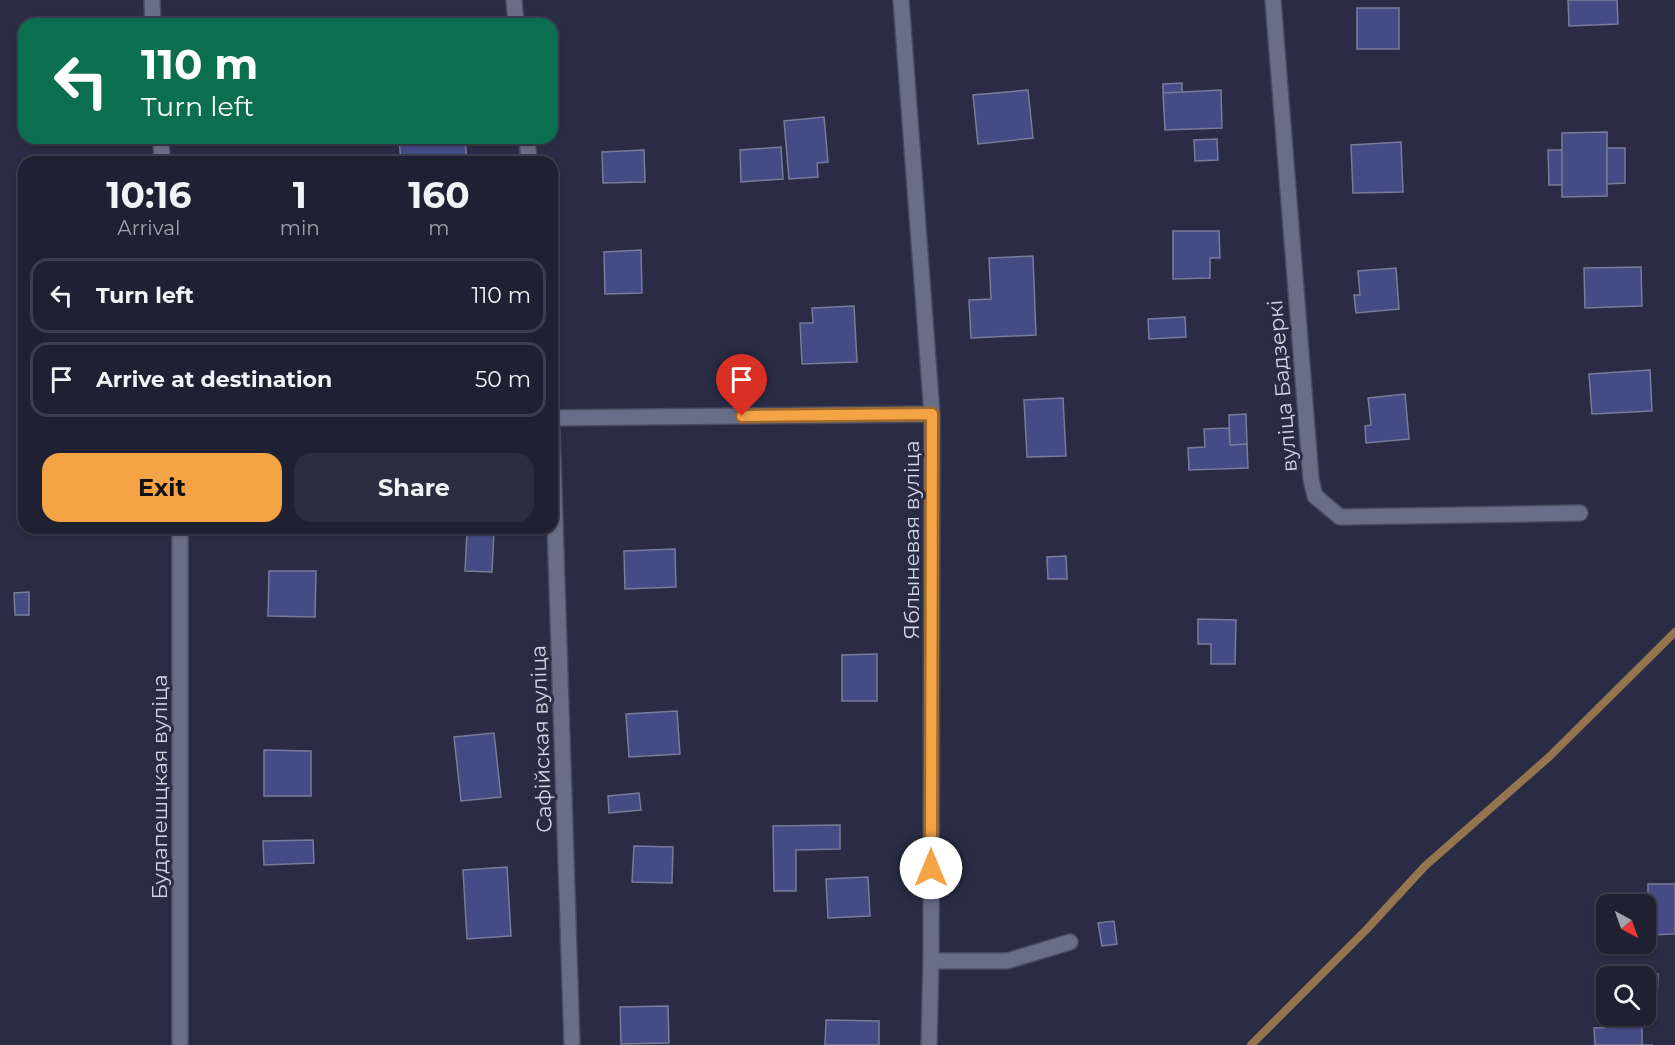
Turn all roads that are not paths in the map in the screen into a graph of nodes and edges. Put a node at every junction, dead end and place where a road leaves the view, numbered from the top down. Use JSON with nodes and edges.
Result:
{"nodes":[{"id":1,"x":152,"y":0,"type":"edge"},
{"id":2,"x":514,"y":0,"type":"edge"},
{"id":3,"x":901,"y":0,"type":"edge"},
{"id":4,"x":1273,"y":0,"type":"edge"},
{"id":5,"x":153,"y":18,"type":"edge"},
{"id":6,"x":516,"y":18,"type":"edge"},
{"id":7,"x":932,"y":414,"type":"junction"},
{"id":8,"x":558,"y":418,"type":"edge"},
{"id":9,"x":1580,"y":513,"type":"dead end"},
{"id":10,"x":180,"y":534,"type":"edge"},
{"id":11,"x":555,"y":534,"type":"edge"},
{"id":12,"x":1070,"y":942,"type":"dead end"},
{"id":13,"x":931,"y":961,"type":"junction"},
{"id":14,"x":180,"y":1045,"type":"edge"},
{"id":15,"x":572,"y":1045,"type":"edge"},
{"id":16,"x":929,"y":1045,"type":"edge"}],
"edges":[{"from":1,"to":5,"type":"street"},
{"from":2,"to":6,"type":"street"},
{"from":3,"to":7,"type":"street","name":"Яблыневая вуліца"},
{"from":4,"to":9,"type":"street","name":"вуліца Бадзеркі"},
{"from":7,"to":8,"type":"street"},
{"from":7,"to":13,"type":"street","name":"Яблыневая вуліца"},
{"from":10,"to":14,"type":"street","name":"Будапешцкая вуліца"},
{"from":11,"to":15,"type":"street","name":"Сафійская вуліца"},
{"from":12,"to":13,"type":"street"},
{"from":13,"to":16,"type":"street","name":"Яблыневая вуліца"}]}
